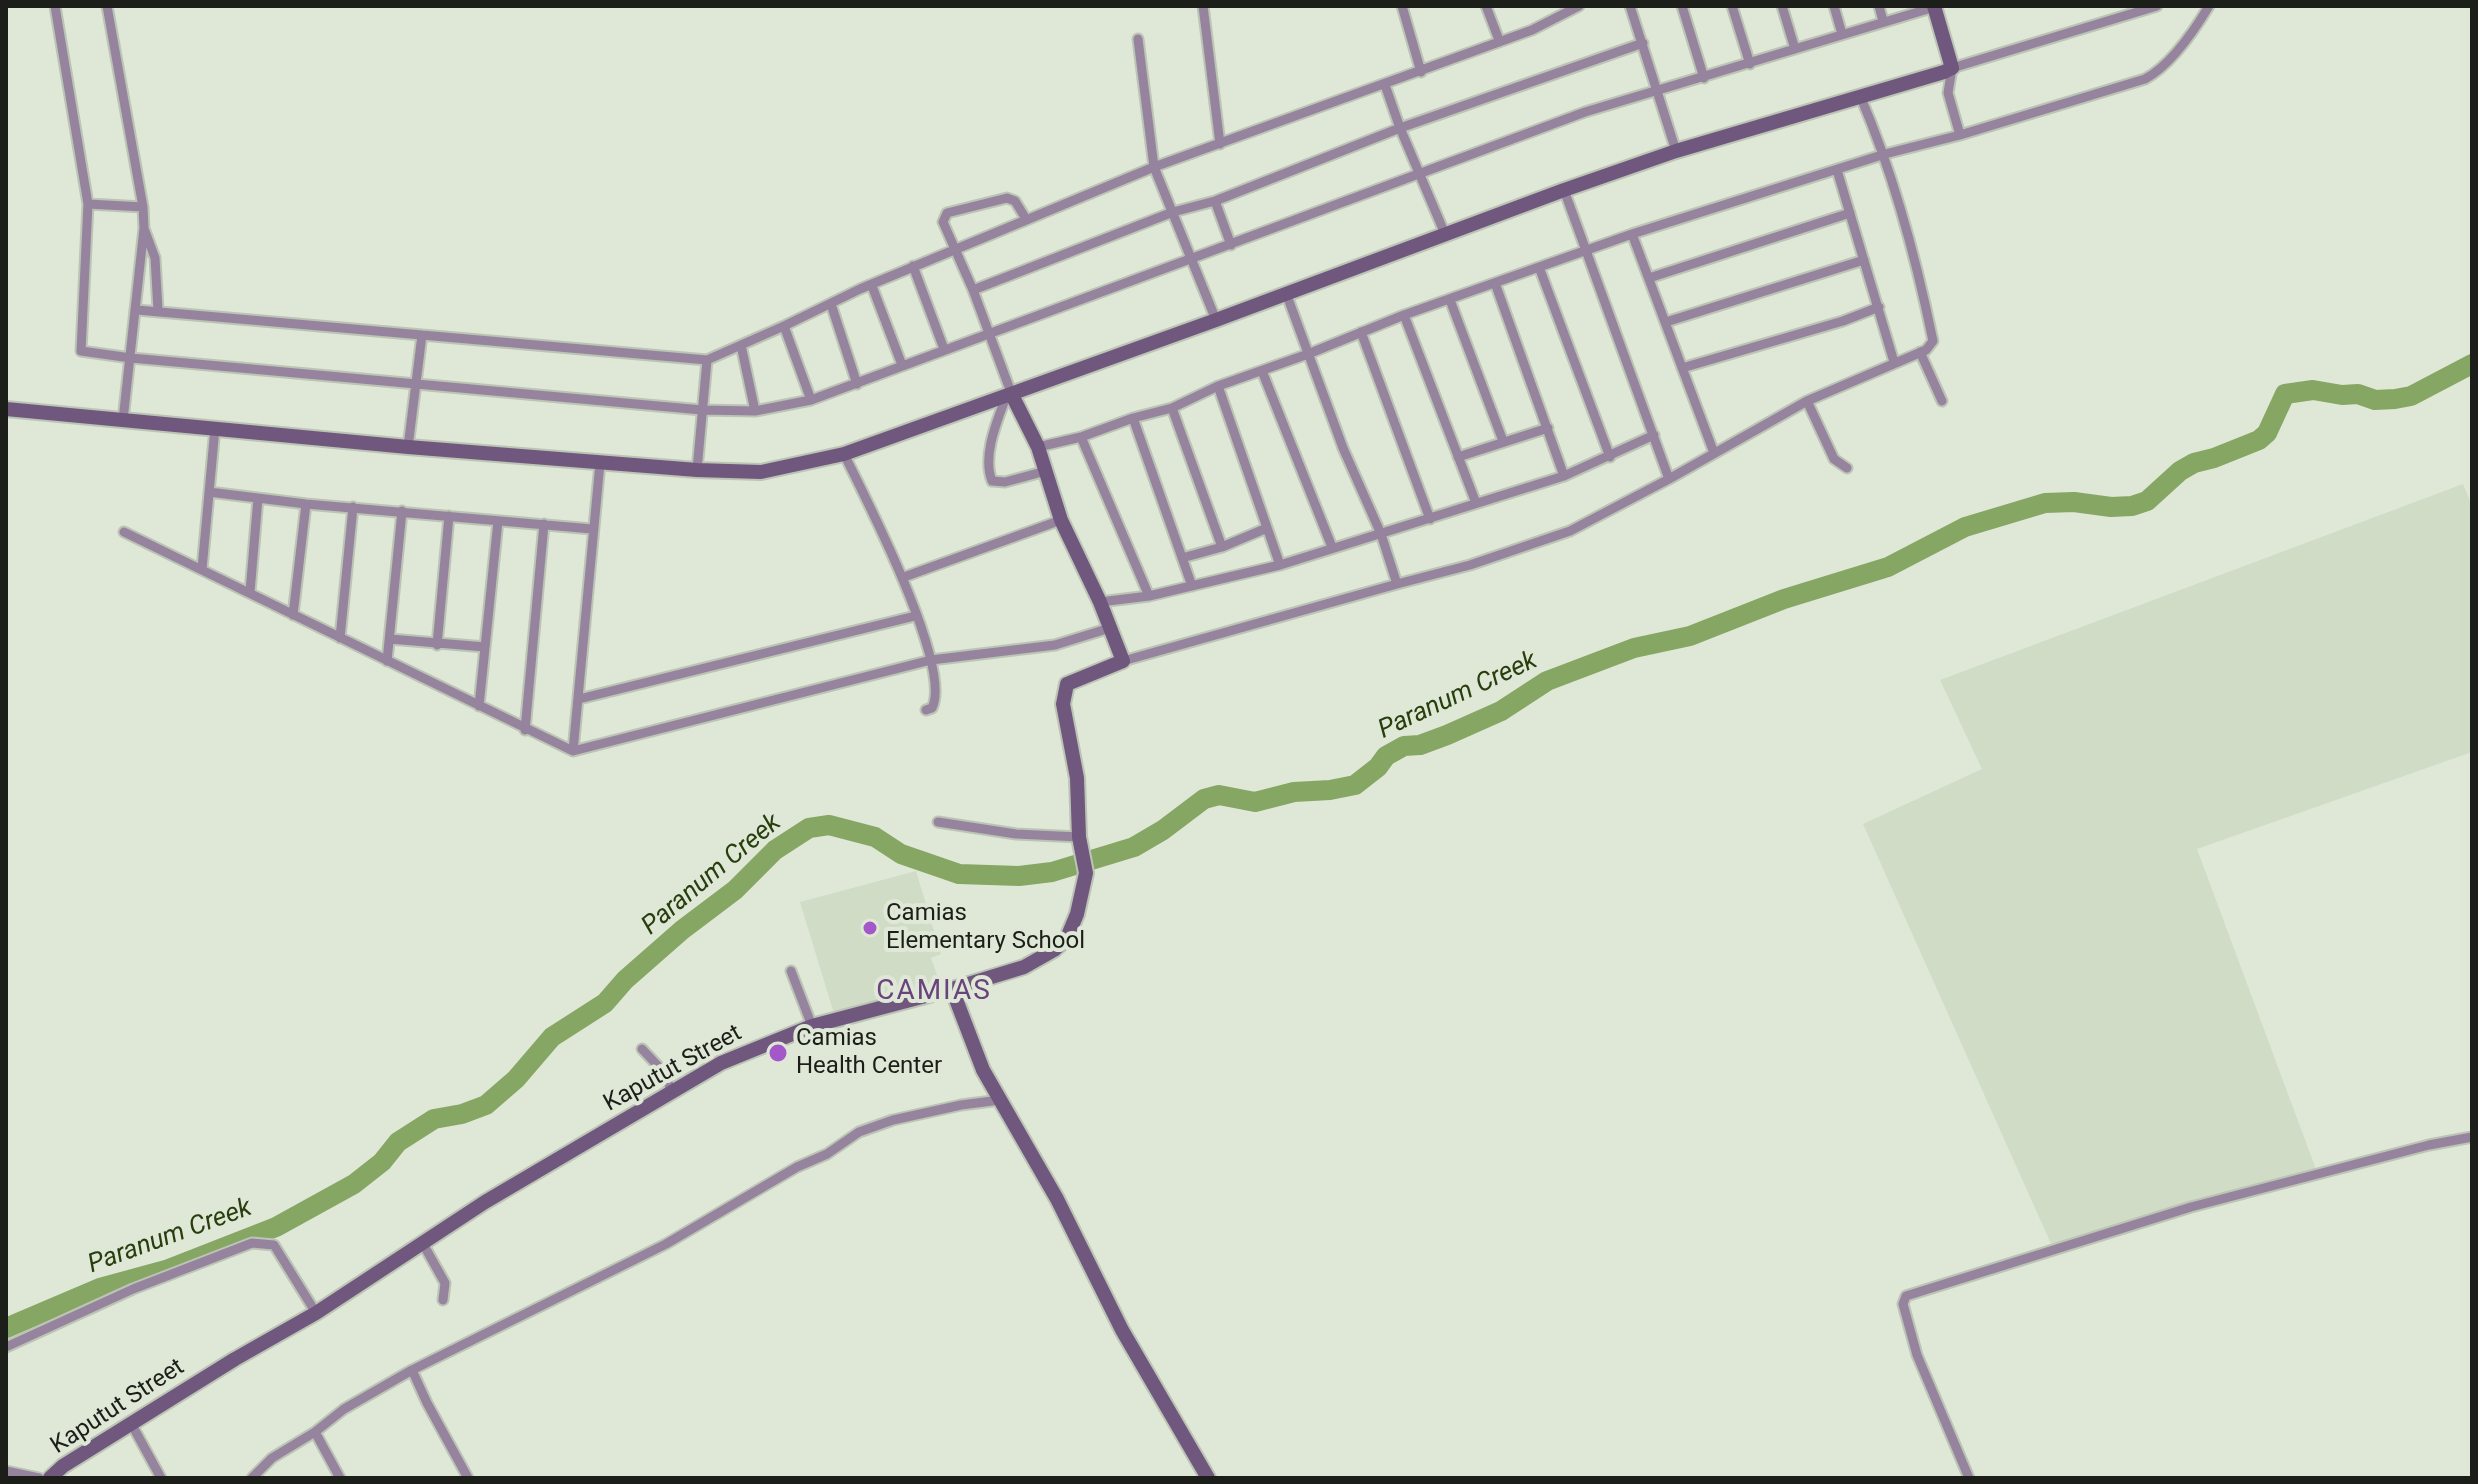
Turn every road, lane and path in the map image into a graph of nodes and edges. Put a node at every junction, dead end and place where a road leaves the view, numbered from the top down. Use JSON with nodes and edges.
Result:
{"nodes":[{"id":1,"x":55,"y":6,"type":"edge"},
{"id":2,"x":107,"y":6,"type":"edge"},
{"id":3,"x":1203,"y":6,"type":"edge"},
{"id":4,"x":1402,"y":6,"type":"edge"},
{"id":5,"x":1486,"y":6,"type":"edge"},
{"id":6,"x":1579,"y":6,"type":"edge"},
{"id":7,"x":1630,"y":6,"type":"edge"},
{"id":8,"x":1682,"y":6,"type":"edge"},
{"id":9,"x":1732,"y":6,"type":"edge"},
{"id":10,"x":1782,"y":6,"type":"edge"},
{"id":11,"x":1834,"y":6,"type":"edge"},
{"id":12,"x":1879,"y":6,"type":"edge"},
{"id":13,"x":1936,"y":6,"type":"edge"},
{"id":14,"x":2157,"y":6,"type":"edge"},
{"id":15,"x":2209,"y":6,"type":"edge"},
{"id":16,"x":1883,"y":21,"type":"junction"},
{"id":17,"x":1842,"y":34,"type":"junction"},
{"id":18,"x":1138,"y":39,"type":"dead end"},
{"id":19,"x":1499,"y":40,"type":"junction"},
{"id":20,"x":1643,"y":43,"type":"junction"},
{"id":21,"x":1795,"y":49,"type":"junction"},
{"id":22,"x":1750,"y":64,"type":"junction"},
{"id":23,"x":1952,"y":68,"type":"junction"},
{"id":24,"x":1421,"y":72,"type":"junction"},
{"id":25,"x":1704,"y":78,"type":"junction"},
{"id":26,"x":1385,"y":85,"type":"junction"},
{"id":27,"x":1659,"y":91,"type":"junction"},
{"id":28,"x":1861,"y":98,"type":"junction"},
{"id":29,"x":1400,"y":128,"type":"junction"},
{"id":30,"x":1960,"y":135,"type":"junction"},
{"id":31,"x":1220,"y":144,"type":"junction"},
{"id":32,"x":1676,"y":151,"type":"junction"},
{"id":33,"x":1885,"y":154,"type":"junction"},
{"id":34,"x":1154,"y":167,"type":"junction"},
{"id":35,"x":1837,"y":170,"type":"junction"},
{"id":36,"x":1421,"y":173,"type":"junction"},
{"id":37,"x":1564,"y":190,"type":"junction"},
{"id":38,"x":1215,"y":201,"type":"junction"},
{"id":39,"x":88,"y":204,"type":"junction"},
{"id":40,"x":143,"y":207,"type":"junction"},
{"id":41,"x":1173,"y":212,"type":"junction"},
{"id":42,"x":1850,"y":213,"type":"junction"},
{"id":43,"x":1026,"y":219,"type":"junction"},
{"id":44,"x":144,"y":228,"type":"junction"},
{"id":45,"x":1445,"y":234,"type":"junction"},
{"id":46,"x":1632,"y":234,"type":"junction"},
{"id":47,"x":1231,"y":245,"type":"junction"},
{"id":48,"x":955,"y":249,"type":"junction"},
{"id":49,"x":1586,"y":251,"type":"junction"},
{"id":50,"x":1193,"y":258,"type":"junction"},
{"id":51,"x":1864,"y":260,"type":"junction"},
{"id":52,"x":913,"y":266,"type":"junction"},
{"id":53,"x":1539,"y":267,"type":"junction"},
{"id":54,"x":1649,"y":278,"type":"junction"},
{"id":55,"x":1495,"y":283,"type":"junction"},
{"id":56,"x":872,"y":286,"type":"junction"},
{"id":57,"x":973,"y":290,"type":"junction"},
{"id":58,"x":1286,"y":293,"type":"junction"},
{"id":59,"x":1450,"y":300,"type":"junction"},
{"id":60,"x":831,"y":304,"type":"junction"},
{"id":61,"x":1879,"y":307,"type":"junction"},
{"id":62,"x":137,"y":310,"type":"junction"},
{"id":63,"x":158,"y":310,"type":"junction"},
{"id":64,"x":1404,"y":315,"type":"junction"},
{"id":65,"x":1216,"y":320,"type":"junction"},
{"id":66,"x":1666,"y":322,"type":"junction"},
{"id":67,"x":784,"y":326,"type":"junction"},
{"id":68,"x":1361,"y":332,"type":"junction"},
{"id":69,"x":422,"y":335,"type":"junction"},
{"id":70,"x":988,"y":335,"type":"junction"},
{"id":71,"x":741,"y":345,"type":"junction"},
{"id":72,"x":944,"y":349,"type":"junction"},
{"id":73,"x":1920,"y":352,"type":"junction"},
{"id":74,"x":1308,"y":354,"type":"junction"},
{"id":75,"x":131,"y":358,"type":"junction"},
{"id":76,"x":707,"y":360,"type":"junction"},
{"id":77,"x":1894,"y":362,"type":"junction"},
{"id":78,"x":902,"y":365,"type":"junction"},
{"id":79,"x":1682,"y":368,"type":"junction"},
{"id":80,"x":1262,"y":371,"type":"junction"},
{"id":81,"x":414,"y":383,"type":"junction"},
{"id":82,"x":857,"y":384,"type":"junction"},
{"id":83,"x":1218,"y":386,"type":"junction"},
{"id":84,"x":1009,"y":396,"type":"junction"},
{"id":85,"x":811,"y":400,"type":"junction"},
{"id":86,"x":1807,"y":401,"type":"junction"},
{"id":87,"x":1942,"y":401,"type":"dead end"},
{"id":88,"x":1172,"y":408,"type":"junction"},
{"id":89,"x":6,"y":409,"type":"edge"},
{"id":90,"x":702,"y":410,"type":"junction"},
{"id":91,"x":755,"y":411,"type":"junction"},
{"id":92,"x":1133,"y":418,"type":"junction"},
{"id":93,"x":123,"y":420,"type":"junction"},
{"id":94,"x":215,"y":428,"type":"junction"},
{"id":95,"x":1548,"y":428,"type":"junction"},
{"id":96,"x":1654,"y":435,"type":"junction"},
{"id":97,"x":1081,"y":437,"type":"junction"},
{"id":98,"x":1503,"y":441,"type":"junction"},
{"id":99,"x":408,"y":447,"type":"junction"},
{"id":100,"x":1038,"y":447,"type":"junction"},
{"id":101,"x":1714,"y":453,"type":"junction"},
{"id":102,"x":844,"y":454,"type":"junction"},
{"id":103,"x":1458,"y":457,"type":"junction"},
{"id":104,"x":1610,"y":457,"type":"junction"},
{"id":105,"x":600,"y":463,"type":"junction"},
{"id":106,"x":1847,"y":468,"type":"dead end"},
{"id":107,"x":697,"y":470,"type":"junction"},
{"id":108,"x":1046,"y":471,"type":"junction"},
{"id":109,"x":1564,"y":476,"type":"junction"},
{"id":110,"x":1669,"y":479,"type":"junction"},
{"id":111,"x":209,"y":492,"type":"junction"},
{"id":112,"x":258,"y":498,"type":"junction"},
{"id":113,"x":1476,"y":503,"type":"junction"},
{"id":114,"x":306,"y":504,"type":"junction"},
{"id":115,"x":353,"y":507,"type":"junction"},
{"id":116,"x":402,"y":511,"type":"junction"},
{"id":117,"x":449,"y":516,"type":"junction"},
{"id":118,"x":1430,"y":519,"type":"junction"},
{"id":119,"x":1061,"y":520,"type":"junction"},
{"id":120,"x":498,"y":521,"type":"junction"},
{"id":121,"x":544,"y":524,"type":"junction"},
{"id":122,"x":1267,"y":528,"type":"junction"},
{"id":123,"x":592,"y":529,"type":"junction"},
{"id":124,"x":124,"y":532,"type":"dead end"},
{"id":125,"x":1381,"y":534,"type":"junction"},
{"id":126,"x":1222,"y":547,"type":"junction"},
{"id":127,"x":1332,"y":547,"type":"junction"},
{"id":128,"x":1182,"y":558,"type":"junction"},
{"id":129,"x":1280,"y":565,"type":"junction"},
{"id":130,"x":202,"y":569,"type":"junction"},
{"id":131,"x":904,"y":577,"type":"junction"},
{"id":132,"x":1397,"y":584,"type":"junction"},
{"id":133,"x":1192,"y":586,"type":"junction"},
{"id":134,"x":250,"y":592,"type":"junction"},
{"id":135,"x":1149,"y":596,"type":"junction"},
{"id":136,"x":1100,"y":602,"type":"junction"},
{"id":137,"x":293,"y":615,"type":"junction"},
{"id":138,"x":915,"y":616,"type":"junction"},
{"id":139,"x":1110,"y":628,"type":"junction"},
{"id":140,"x":340,"y":638,"type":"junction"},
{"id":141,"x":390,"y":639,"type":"junction"},
{"id":142,"x":437,"y":645,"type":"junction"},
{"id":143,"x":485,"y":647,"type":"junction"},
{"id":144,"x":931,"y":660,"type":"junction"},
{"id":145,"x":387,"y":661,"type":"junction"},
{"id":146,"x":1123,"y":661,"type":"junction"},
{"id":147,"x":579,"y":699,"type":"junction"},
{"id":148,"x":479,"y":706,"type":"junction"},
{"id":149,"x":926,"y":710,"type":"dead end"},
{"id":150,"x":525,"y":730,"type":"junction"},
{"id":151,"x":573,"y":751,"type":"junction"},
{"id":152,"x":938,"y":822,"type":"dead end"},
{"id":153,"x":1081,"y":843,"type":"junction"},
{"id":154,"x":791,"y":971,"type":"dead end"},
{"id":155,"x":952,"y":989,"type":"junction"},
{"id":156,"x":812,"y":1026,"type":"junction"},
{"id":157,"x":642,"y":1049,"type":"dead end"},
{"id":158,"x":672,"y":1090,"type":"junction"},
{"id":159,"x":1000,"y":1100,"type":"junction"},
{"id":160,"x":2472,"y":1137,"type":"edge"},
{"id":161,"x":422,"y":1242,"type":"junction"},
{"id":162,"x":443,"y":1300,"type":"dead end"},
{"id":163,"x":316,"y":1313,"type":"junction"},
{"id":164,"x":6,"y":1347,"type":"edge"},
{"id":165,"x":412,"y":1370,"type":"junction"},
{"id":166,"x":132,"y":1425,"type":"junction"},
{"id":167,"x":315,"y":1432,"type":"junction"},
{"id":168,"x":6,"y":1471,"type":"edge"},
{"id":169,"x":39,"y":1478,"type":"edge"},
{"id":170,"x":50,"y":1478,"type":"edge"},
{"id":171,"x":161,"y":1478,"type":"edge"},
{"id":172,"x":252,"y":1478,"type":"edge"},
{"id":173,"x":340,"y":1478,"type":"edge"},
{"id":174,"x":468,"y":1478,"type":"edge"},
{"id":175,"x":1208,"y":1478,"type":"edge"},
{"id":176,"x":1969,"y":1478,"type":"edge"}],
"edges":[{"from":1,"to":39,"type":"street"},
{"from":2,"to":40,"type":"street"},
{"from":3,"to":31,"type":"street"},
{"from":4,"to":24,"type":"street"},
{"from":5,"to":19,"type":"street"},
{"from":6,"to":19,"type":"street"},
{"from":7,"to":20,"type":"street"},
{"from":8,"to":25,"type":"street"},
{"from":9,"to":22,"type":"street"},
{"from":10,"to":21,"type":"street"},
{"from":11,"to":17,"type":"street"},
{"from":12,"to":16,"type":"street"},
{"from":13,"to":16,"type":"street"},
{"from":13,"to":23,"type":"street"},
{"from":14,"to":23,"type":"street"},
{"from":15,"to":30,"type":"street"},
{"from":16,"to":17,"type":"street"},
{"from":17,"to":21,"type":"street"},
{"from":18,"to":34,"type":"street"},
{"from":19,"to":24,"type":"street"},
{"from":20,"to":27,"type":"street"},
{"from":20,"to":29,"type":"street"},
{"from":21,"to":22,"type":"street"},
{"from":22,"to":25,"type":"street"},
{"from":23,"to":28,"type":"street"},
{"from":23,"to":30,"type":"street"},
{"from":24,"to":26,"type":"street"},
{"from":25,"to":27,"type":"street"},
{"from":26,"to":29,"type":"street"},
{"from":26,"to":31,"type":"street"},
{"from":27,"to":32,"type":"street"},
{"from":27,"to":36,"type":"street"},
{"from":28,"to":32,"type":"street"},
{"from":28,"to":33,"type":"street"},
{"from":29,"to":36,"type":"street"},
{"from":29,"to":38,"type":"street"},
{"from":30,"to":33,"type":"street"},
{"from":31,"to":34,"type":"street"},
{"from":32,"to":37,"type":"street"},
{"from":33,"to":35,"type":"street"},
{"from":33,"to":73,"type":"street"},
{"from":34,"to":41,"type":"street"},
{"from":34,"to":43,"type":"street"},
{"from":35,"to":42,"type":"street"},
{"from":35,"to":46,"type":"street"},
{"from":36,"to":45,"type":"street"},
{"from":36,"to":47,"type":"street"},
{"from":37,"to":45,"type":"street"},
{"from":37,"to":49,"type":"street"},
{"from":38,"to":41,"type":"street"},
{"from":38,"to":47,"type":"street"},
{"from":39,"to":40,"type":"street"},
{"from":39,"to":75,"type":"street"},
{"from":40,"to":44,"type":"street"},
{"from":41,"to":50,"type":"street"},
{"from":41,"to":57,"type":"street"},
{"from":42,"to":51,"type":"street"},
{"from":42,"to":54,"type":"street"},
{"from":43,"to":48,"type":"street"},
{"from":43,"to":48,"type":"street"},
{"from":44,"to":62,"type":"street"},
{"from":44,"to":63,"type":"street"},
{"from":45,"to":58,"type":"street"},
{"from":46,"to":49,"type":"street"},
{"from":46,"to":54,"type":"street"},
{"from":47,"to":50,"type":"street"},
{"from":48,"to":52,"type":"street"},
{"from":48,"to":57,"type":"street"},
{"from":49,"to":53,"type":"street"},
{"from":49,"to":96,"type":"street"},
{"from":50,"to":65,"type":"street"},
{"from":50,"to":70,"type":"street"},
{"from":51,"to":61,"type":"street"},
{"from":51,"to":66,"type":"street"},
{"from":52,"to":56,"type":"street"},
{"from":52,"to":72,"type":"street"},
{"from":53,"to":55,"type":"street"},
{"from":53,"to":104,"type":"street"},
{"from":54,"to":66,"type":"street"},
{"from":55,"to":59,"type":"street"},
{"from":55,"to":95,"type":"street"},
{"from":56,"to":60,"type":"street"},
{"from":56,"to":78,"type":"street"},
{"from":57,"to":70,"type":"street"},
{"from":58,"to":65,"type":"street"},
{"from":58,"to":74,"type":"street"},
{"from":59,"to":64,"type":"street"},
{"from":59,"to":98,"type":"street"},
{"from":60,"to":67,"type":"street"},
{"from":60,"to":82,"type":"street"},
{"from":61,"to":77,"type":"street"},
{"from":61,"to":79,"type":"street"},
{"from":62,"to":63,"type":"street"},
{"from":62,"to":75,"type":"street"},
{"from":63,"to":69,"type":"street"},
{"from":64,"to":68,"type":"street"},
{"from":64,"to":103,"type":"street"},
{"from":65,"to":84,"type":"street"},
{"from":66,"to":79,"type":"street"},
{"from":67,"to":71,"type":"street"},
{"from":67,"to":85,"type":"street"},
{"from":68,"to":74,"type":"street"},
{"from":68,"to":118,"type":"street"},
{"from":69,"to":76,"type":"street"},
{"from":69,"to":81,"type":"street"},
{"from":70,"to":72,"type":"street"},
{"from":70,"to":84,"type":"street"},
{"from":71,"to":76,"type":"street"},
{"from":71,"to":91,"type":"street"},
{"from":72,"to":78,"type":"street"},
{"from":73,"to":77,"type":"street"},
{"from":73,"to":87,"type":"street"},
{"from":74,"to":80,"type":"street"},
{"from":74,"to":125,"type":"street"},
{"from":75,"to":81,"type":"street"},
{"from":75,"to":93,"type":"street"},
{"from":76,"to":90,"type":"street"},
{"from":77,"to":86,"type":"street"},
{"from":78,"to":82,"type":"street"},
{"from":79,"to":101,"type":"street"},
{"from":80,"to":83,"type":"street"},
{"from":80,"to":127,"type":"street"},
{"from":81,"to":90,"type":"street"},
{"from":81,"to":99,"type":"street"},
{"from":82,"to":85,"type":"street"},
{"from":83,"to":88,"type":"street"},
{"from":83,"to":122,"type":"street"},
{"from":84,"to":100,"type":"street"},
{"from":84,"to":102,"type":"street"},
{"from":84,"to":108,"type":"street"},
{"from":85,"to":91,"type":"street"},
{"from":86,"to":101,"type":"street"},
{"from":86,"to":106,"type":"street"},
{"from":88,"to":92,"type":"street"},
{"from":88,"to":126,"type":"street"},
{"from":89,"to":93,"type":"street"},
{"from":90,"to":91,"type":"street"},
{"from":90,"to":107,"type":"street"},
{"from":92,"to":97,"type":"street"},
{"from":92,"to":128,"type":"street"},
{"from":93,"to":94,"type":"street"},
{"from":94,"to":99,"type":"street"},
{"from":94,"to":111,"type":"street"},
{"from":95,"to":98,"type":"street"},
{"from":95,"to":109,"type":"street"},
{"from":96,"to":104,"type":"street"},
{"from":96,"to":110,"type":"street"},
{"from":97,"to":100,"type":"street"},
{"from":97,"to":135,"type":"street"},
{"from":98,"to":103,"type":"street"},
{"from":99,"to":105,"type":"street"},
{"from":100,"to":108,"type":"street"},
{"from":101,"to":110,"type":"street"},
{"from":102,"to":107,"type":"street"},
{"from":102,"to":131,"type":"street"},
{"from":103,"to":113,"type":"street"},
{"from":104,"to":109,"type":"street"},
{"from":105,"to":107,"type":"street"},
{"from":105,"to":123,"type":"street"},
{"from":108,"to":119,"type":"street"},
{"from":109,"to":113,"type":"street"},
{"from":110,"to":132,"type":"street"},
{"from":111,"to":112,"type":"street"},
{"from":111,"to":130,"type":"street"},
{"from":112,"to":114,"type":"street"},
{"from":112,"to":134,"type":"street"},
{"from":113,"to":118,"type":"street"},
{"from":114,"to":115,"type":"street"},
{"from":114,"to":137,"type":"street"},
{"from":115,"to":116,"type":"street"},
{"from":115,"to":140,"type":"street"},
{"from":116,"to":117,"type":"street"},
{"from":116,"to":141,"type":"street"},
{"from":117,"to":120,"type":"street"},
{"from":117,"to":142,"type":"street"},
{"from":118,"to":125,"type":"street"},
{"from":119,"to":131,"type":"street"},
{"from":119,"to":136,"type":"street"},
{"from":120,"to":121,"type":"street"},
{"from":120,"to":143,"type":"street"},
{"from":121,"to":123,"type":"street"},
{"from":121,"to":150,"type":"street"},
{"from":122,"to":126,"type":"street"},
{"from":122,"to":129,"type":"street"},
{"from":123,"to":147,"type":"street"},
{"from":124,"to":130,"type":"street"},
{"from":125,"to":127,"type":"street"},
{"from":125,"to":132,"type":"street"},
{"from":126,"to":128,"type":"street"},
{"from":127,"to":129,"type":"street"},
{"from":128,"to":133,"type":"street"},
{"from":129,"to":133,"type":"street"},
{"from":130,"to":134,"type":"street"},
{"from":131,"to":138,"type":"street"},
{"from":132,"to":146,"type":"street"},
{"from":133,"to":135,"type":"street"},
{"from":134,"to":137,"type":"street"},
{"from":135,"to":136,"type":"street"},
{"from":136,"to":139,"type":"street"},
{"from":137,"to":140,"type":"street"},
{"from":138,"to":144,"type":"street"},
{"from":138,"to":147,"type":"street"},
{"from":139,"to":144,"type":"street"},
{"from":139,"to":146,"type":"street"},
{"from":140,"to":145,"type":"street"},
{"from":141,"to":142,"type":"street"},
{"from":141,"to":145,"type":"street"},
{"from":142,"to":143,"type":"street"},
{"from":143,"to":148,"type":"street"},
{"from":144,"to":149,"type":"street"},
{"from":144,"to":151,"type":"street"},
{"from":145,"to":148,"type":"street"},
{"from":146,"to":153,"type":"street","name":"Kaputut Street"},
{"from":147,"to":151,"type":"street"},
{"from":148,"to":150,"type":"street"},
{"from":150,"to":151,"type":"street"},
{"from":152,"to":153,"type":"street"},
{"from":153,"to":155,"type":"street","name":"Kaputut Street"},
{"from":154,"to":156,"type":"street"},
{"from":155,"to":156,"type":"street","name":"Kaputut Street"},
{"from":155,"to":159,"type":"street"},
{"from":156,"to":158,"type":"street","name":"Kaputut Street"},
{"from":157,"to":158,"type":"street"},
{"from":158,"to":161,"type":"street","name":"Kaputut Street"},
{"from":159,"to":165,"type":"street"},
{"from":159,"to":175,"type":"street"},
{"from":160,"to":176,"type":"street"},
{"from":161,"to":162,"type":"street"},
{"from":161,"to":163,"type":"street","name":"Kaputut Street"},
{"from":163,"to":164,"type":"street"},
{"from":163,"to":166,"type":"street","name":"Kaputut Street"},
{"from":165,"to":167,"type":"street"},
{"from":165,"to":174,"type":"street"},
{"from":166,"to":170,"type":"street","name":"Kaputut Street"},
{"from":166,"to":171,"type":"street"},
{"from":167,"to":172,"type":"street"},
{"from":167,"to":173,"type":"street"},
{"from":168,"to":169,"type":"street"}]}
